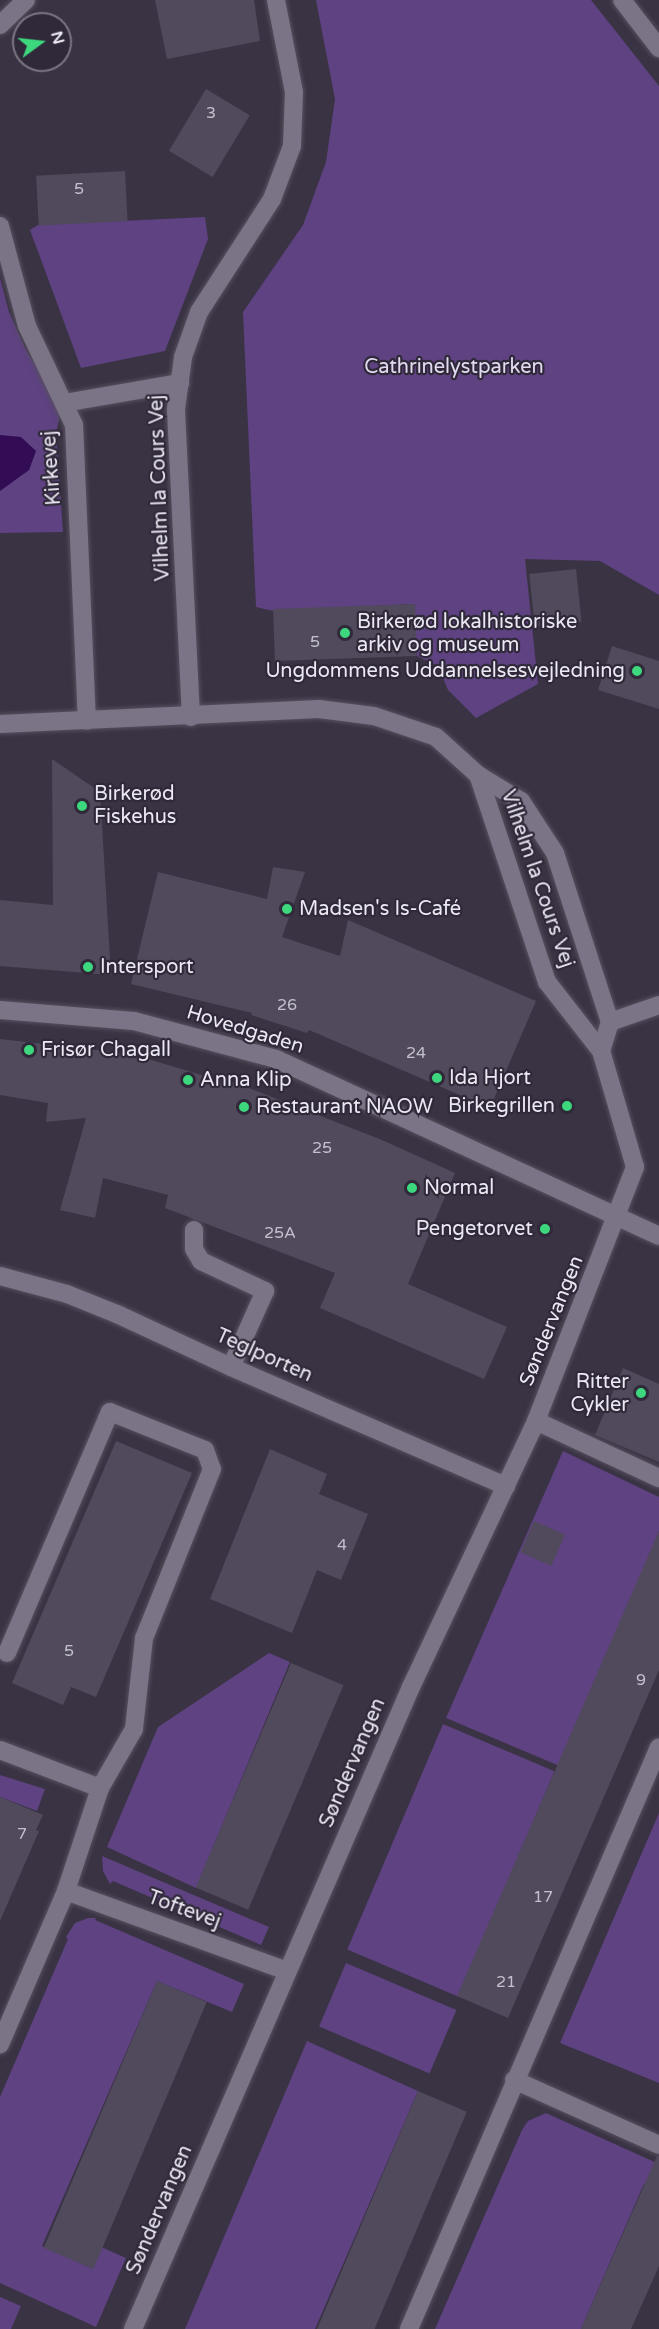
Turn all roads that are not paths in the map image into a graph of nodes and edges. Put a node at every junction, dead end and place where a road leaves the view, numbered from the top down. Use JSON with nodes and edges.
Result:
{"nodes":[{"id":1,"x":26,"y":0,"type":"edge"},
{"id":2,"x":276,"y":0,"type":"edge"},
{"id":3,"x":622,"y":0,"type":"edge"},
{"id":4,"x":0,"y":25,"type":"edge"},
{"id":5,"x":659,"y":48,"type":"edge"},
{"id":6,"x":0,"y":226,"type":"edge"},
{"id":7,"x":180,"y":382,"type":"junction"},
{"id":8,"x":64,"y":403,"type":"junction"},
{"id":9,"x":191,"y":717,"type":"junction"},
{"id":10,"x":87,"y":721,"type":"junction"},
{"id":11,"x":0,"y":724,"type":"edge"},
{"id":12,"x":478,"y":775,"type":"junction"},
{"id":13,"x":659,"y":1005,"type":"edge"},
{"id":14,"x":0,"y":1010,"type":"edge"},
{"id":15,"x":610,"y":1022,"type":"junction"},
{"id":16,"x":601,"y":1051,"type":"junction"},
{"id":17,"x":617,"y":1217,"type":"junction"},
{"id":18,"x":194,"y":1230,"type":"dead end"},
{"id":19,"x":659,"y":1236,"type":"edge"},
{"id":20,"x":0,"y":1276,"type":"edge"},
{"id":21,"x":231,"y":1367,"type":"junction"},
{"id":22,"x":536,"y":1421,"type":"junction"},
{"id":23,"x":659,"y":1478,"type":"edge"},
{"id":24,"x":506,"y":1486,"type":"junction"},
{"id":25,"x":7,"y":1653,"type":"dead end"},
{"id":26,"x":659,"y":1747,"type":"edge"},
{"id":27,"x":0,"y":1750,"type":"edge"},
{"id":28,"x":100,"y":1788,"type":"junction"},
{"id":29,"x":66,"y":1891,"type":"junction"},
{"id":30,"x":287,"y":1971,"type":"junction"},
{"id":31,"x":0,"y":2044,"type":"edge"},
{"id":32,"x":514,"y":2080,"type":"junction"},
{"id":33,"x":659,"y":2145,"type":"edge"},
{"id":34,"x":133,"y":2329,"type":"edge"},
{"id":35,"x":409,"y":2329,"type":"edge"}],
"edges":[{"from":1,"to":4,"type":"street"},
{"from":2,"to":7,"type":"street","name":"Vilhelm la Cours Vej"},
{"from":3,"to":5,"type":"street"},
{"from":6,"to":8,"type":"street","name":"Kirkevej"},
{"from":7,"to":8,"type":"street"},
{"from":7,"to":9,"type":"street","name":"Vilhelm la Cours Vej"},
{"from":8,"to":10,"type":"street","name":"Kirkevej"},
{"from":9,"to":10,"type":"street","name":"Vilhelm la Cours Vej"},
{"from":9,"to":12,"type":"street","name":"Vilhelm la Cours Vej"},
{"from":10,"to":11,"type":"street","name":"Vilhelm la Cours Vej"},
{"from":12,"to":15,"type":"street","name":"Vilhelm la Cours Vej"},
{"from":12,"to":16,"type":"street","name":"Vilhelm la Cours Vej"},
{"from":13,"to":15,"type":"street"},
{"from":14,"to":17,"type":"street","name":"Hovedgaden"},
{"from":15,"to":16,"type":"street"},
{"from":16,"to":17,"type":"street","name":"Vilhelm la Cours Vej"},
{"from":17,"to":19,"type":"street","name":"Hovedgaden"},
{"from":17,"to":22,"type":"street","name":"Søndervangen"},
{"from":18,"to":21,"type":"street"},
{"from":20,"to":21,"type":"street","name":"Teglporten"},
{"from":21,"to":24,"type":"street","name":"Teglporten"},
{"from":22,"to":23,"type":"street"},
{"from":22,"to":24,"type":"street","name":"Søndervangen"},
{"from":24,"to":30,"type":"street","name":"Søndervangen"},
{"from":25,"to":28,"type":"street"},
{"from":26,"to":32,"type":"street"},
{"from":27,"to":28,"type":"street"},
{"from":28,"to":29,"type":"street"},
{"from":29,"to":30,"type":"street","name":"Toftevej"},
{"from":29,"to":31,"type":"street"},
{"from":30,"to":34,"type":"street","name":"Søndervangen"},
{"from":32,"to":33,"type":"street"},
{"from":32,"to":35,"type":"street"}]}
